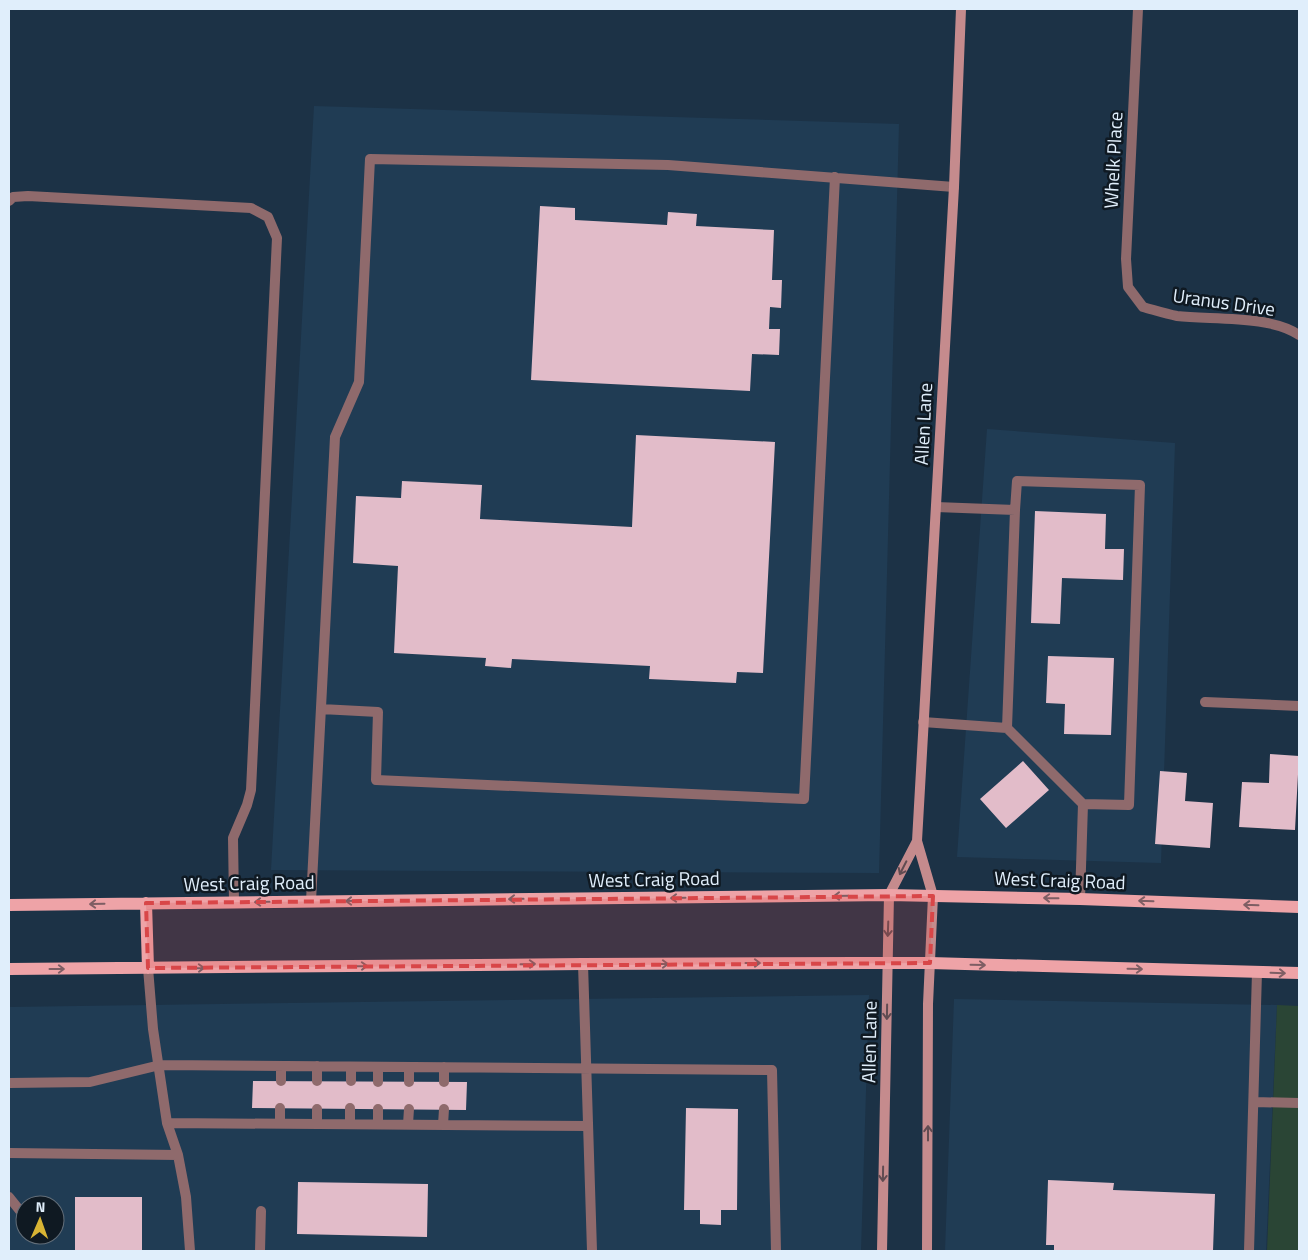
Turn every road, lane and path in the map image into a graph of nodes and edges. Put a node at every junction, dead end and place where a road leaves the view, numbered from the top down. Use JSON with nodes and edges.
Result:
{"nodes":[{"id":1,"x":961,"y":9,"type":"edge"},
{"id":2,"x":1138,"y":9,"type":"edge"},
{"id":3,"x":835,"y":177,"type":"junction"},
{"id":4,"x":954,"y":187,"type":"junction"},
{"id":5,"x":9,"y":201,"type":"edge"},
{"id":6,"x":1143,"y":307,"type":"joint"},
{"id":7,"x":1299,"y":335,"type":"edge"},
{"id":8,"x":936,"y":507,"type":"junction"},
{"id":9,"x":1015,"y":510,"type":"junction"},
{"id":10,"x":1205,"y":702,"type":"dead end"},
{"id":11,"x":1299,"y":706,"type":"edge"},
{"id":12,"x":321,"y":709,"type":"junction"},
{"id":13,"x":923,"y":722,"type":"junction"},
{"id":14,"x":1006,"y":728,"type":"junction"},
{"id":15,"x":1083,"y":804,"type":"junction"},
{"id":16,"x":917,"y":841,"type":"junction"},
{"id":17,"x":889,"y":895,"type":"junction"},
{"id":18,"x":933,"y":896,"type":"junction"},
{"id":19,"x":1080,"y":899,"type":"junction"},
{"id":20,"x":311,"y":901,"type":"junction"},
{"id":21,"x":234,"y":902,"type":"junction"},
{"id":22,"x":146,"y":903,"type":"junction"},
{"id":23,"x":9,"y":905,"type":"edge"},
{"id":24,"x":1299,"y":907,"type":"edge"},
{"id":25,"x":887,"y":963,"type":"junction"},
{"id":26,"x":582,"y":964,"type":"junction"},
{"id":27,"x":930,"y":964,"type":"junction"},
{"id":28,"x":148,"y":968,"type":"junction"},
{"id":29,"x":9,"y":969,"type":"edge"},
{"id":30,"x":1258,"y":972,"type":"junction"},
{"id":31,"x":1299,"y":973,"type":"edge"},
{"id":32,"x":160,"y":1065,"type":"junction"},
{"id":33,"x":281,"y":1066,"type":"junction"},
{"id":34,"x":318,"y":1066,"type":"junction"},
{"id":35,"x":351,"y":1066,"type":"junction"},
{"id":36,"x":378,"y":1067,"type":"junction"},
{"id":37,"x":409,"y":1067,"type":"junction"},
{"id":38,"x":444,"y":1067,"type":"junction"},
{"id":39,"x":586,"y":1068,"type":"junction"},
{"id":40,"x":281,"y":1081,"type":"dead end"},
{"id":41,"x":317,"y":1081,"type":"dead end"},
{"id":42,"x":351,"y":1081,"type":"dead end"},
{"id":43,"x":378,"y":1082,"type":"dead end"},
{"id":44,"x":409,"y":1082,"type":"dead end"},
{"id":45,"x":444,"y":1082,"type":"dead end"},
{"id":46,"x":9,"y":1083,"type":"edge"},
{"id":47,"x":1255,"y":1102,"type":"junction"},
{"id":48,"x":1299,"y":1103,"type":"edge"},
{"id":49,"x":280,"y":1108,"type":"dead end"},
{"id":50,"x":317,"y":1108,"type":"dead end"},
{"id":51,"x":350,"y":1108,"type":"dead end"},
{"id":52,"x":378,"y":1109,"type":"dead end"},
{"id":53,"x":409,"y":1109,"type":"dead end"},
{"id":54,"x":444,"y":1109,"type":"dead end"},
{"id":55,"x":167,"y":1123,"type":"junction"},
{"id":56,"x":280,"y":1123,"type":"junction"},
{"id":57,"x":317,"y":1124,"type":"junction"},
{"id":58,"x":350,"y":1124,"type":"junction"},
{"id":59,"x":378,"y":1124,"type":"junction"},
{"id":60,"x":408,"y":1124,"type":"junction"},
{"id":61,"x":444,"y":1125,"type":"junction"},
{"id":62,"x":588,"y":1126,"type":"junction"},
{"id":63,"x":9,"y":1153,"type":"edge"},
{"id":64,"x":178,"y":1155,"type":"junction"},
{"id":65,"x":262,"y":1211,"type":"dead end"},
{"id":66,"x":190,"y":1251,"type":"edge"},
{"id":67,"x":260,"y":1251,"type":"edge"},
{"id":68,"x":592,"y":1251,"type":"edge"},
{"id":69,"x":776,"y":1251,"type":"edge"},
{"id":70,"x":882,"y":1251,"type":"edge"},
{"id":71,"x":927,"y":1251,"type":"edge"},
{"id":72,"x":1249,"y":1251,"type":"edge"}],
"edges":[{"from":1,"to":4,"type":"main road","name":"Allen Lane"},
{"from":2,"to":6,"type":"street","name":"Whelk Place"},
{"from":3,"to":4,"type":"street"},
{"from":3,"to":12,"type":"street"},
{"from":3,"to":12,"type":"street"},
{"from":4,"to":8,"type":"main road","name":"Allen Lane"},
{"from":5,"to":21,"type":"street"},
{"from":6,"to":7,"type":"street","name":"Uranus Drive"},
{"from":8,"to":9,"type":"street"},
{"from":8,"to":13,"type":"main road","name":"Allen Lane"},
{"from":9,"to":14,"type":"street"},
{"from":9,"to":15,"type":"street"},
{"from":10,"to":11,"type":"street"},
{"from":12,"to":20,"type":"street"},
{"from":13,"to":14,"type":"street"},
{"from":13,"to":16,"type":"main road","name":"Allen Lane"},
{"from":14,"to":15,"type":"street"},
{"from":15,"to":19,"type":"street"},
{"from":16,"to":17,"type":"main road","name":"Allen Lane","one_way":true},
{"from":16,"to":18,"type":"main road","name":"Allen Lane"},
{"from":17,"to":18,"type":"main road","name":"West Craig Road"},
{"from":17,"to":20,"type":"main road","name":"West Craig Road","one_way":true},
{"from":17,"to":25,"type":"main road","name":"Allen Lane","one_way":true},
{"from":19,"to":18,"type":"main road","name":"West Craig Road","one_way":true},
{"from":18,"to":27,"type":"main road","name":"Allen Lane"},
{"from":24,"to":19,"type":"main road","name":"West Craig Road","one_way":true},
{"from":20,"to":21,"type":"main road","name":"West Craig Road","one_way":true},
{"from":21,"to":22,"type":"main road","name":"West Craig Road"},
{"from":22,"to":23,"type":"main road","name":"West Craig Road","one_way":true},
{"from":22,"to":28,"type":"main road"},
{"from":26,"to":25,"type":"main road","one_way":true},
{"from":25,"to":27,"type":"main road"},
{"from":25,"to":70,"type":"main road","name":"Allen Lane","one_way":true},
{"from":28,"to":26,"type":"main road","one_way":true},
{"from":26,"to":39,"type":"street"},
{"from":27,"to":30,"type":"main road","one_way":true},
{"from":71,"to":27,"type":"main road","name":"Allen Lane","one_way":true},
{"from":29,"to":28,"type":"main road","one_way":true},
{"from":28,"to":32,"type":"street"},
{"from":30,"to":31,"type":"main road","one_way":true},
{"from":30,"to":47,"type":"street"},
{"from":32,"to":33,"type":"street"},
{"from":32,"to":46,"type":"street"},
{"from":32,"to":55,"type":"street"},
{"from":33,"to":34,"type":"street"},
{"from":33,"to":40,"type":"street"},
{"from":34,"to":35,"type":"street"},
{"from":34,"to":41,"type":"street"},
{"from":35,"to":36,"type":"street"},
{"from":35,"to":42,"type":"street"},
{"from":36,"to":37,"type":"street"},
{"from":36,"to":43,"type":"street"},
{"from":37,"to":38,"type":"street"},
{"from":37,"to":44,"type":"street"},
{"from":38,"to":39,"type":"street"},
{"from":38,"to":45,"type":"street"},
{"from":39,"to":62,"type":"street"},
{"from":39,"to":69,"type":"street"},
{"from":47,"to":48,"type":"street"},
{"from":47,"to":72,"type":"street"},
{"from":49,"to":56,"type":"street"},
{"from":50,"to":57,"type":"street"},
{"from":51,"to":58,"type":"street"},
{"from":52,"to":59,"type":"street"},
{"from":53,"to":60,"type":"street"},
{"from":54,"to":61,"type":"street"},
{"from":55,"to":56,"type":"street"},
{"from":55,"to":64,"type":"street"},
{"from":56,"to":57,"type":"street"},
{"from":57,"to":58,"type":"street"},
{"from":58,"to":59,"type":"street"},
{"from":59,"to":60,"type":"street"},
{"from":60,"to":61,"type":"street"},
{"from":61,"to":62,"type":"street"},
{"from":62,"to":68,"type":"street"},
{"from":63,"to":64,"type":"street"},
{"from":64,"to":66,"type":"street"},
{"from":65,"to":67,"type":"street"}]}
